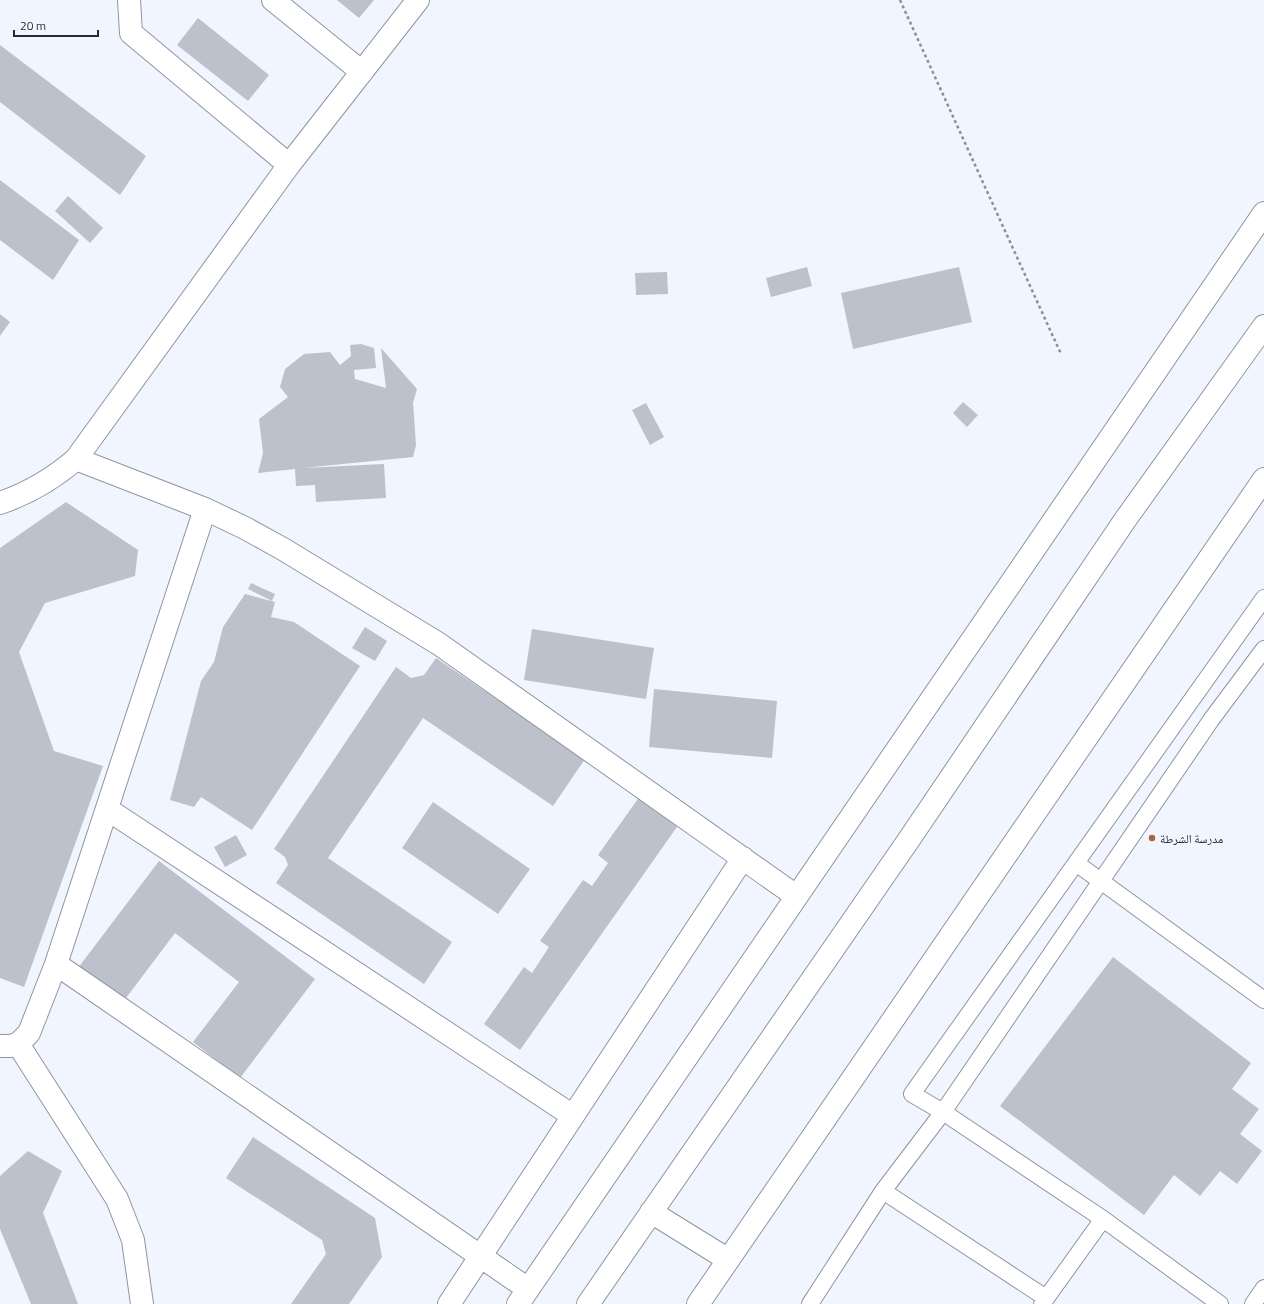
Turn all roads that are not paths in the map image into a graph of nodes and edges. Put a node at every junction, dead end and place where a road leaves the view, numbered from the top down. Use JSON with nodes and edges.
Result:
{"nodes":[{"id":1,"x":129,"y":0,"type":"edge"},
{"id":2,"x":273,"y":0,"type":"edge"},
{"id":3,"x":418,"y":0,"type":"edge"},
{"id":4,"x":362,"y":72,"type":"junction"},
{"id":5,"x":289,"y":164,"type":"junction"},
{"id":6,"x":1264,"y":213,"type":"edge"},
{"id":7,"x":1264,"y":326,"type":"edge"},
{"id":8,"x":76,"y":459,"type":"junction"},
{"id":9,"x":1264,"y":479,"type":"edge"},
{"id":10,"x":0,"y":503,"type":"edge"},
{"id":11,"x":205,"y":509,"type":"junction"},
{"id":12,"x":1264,"y":598,"type":"edge"},
{"id":13,"x":1264,"y":649,"type":"edge"},
{"id":14,"x":107,"y":809,"type":"junction"},
{"id":15,"x":743,"y":858,"type":"junction"},
{"id":16,"x":1076,"y":863,"type":"junction"},
{"id":17,"x":1101,"y":881,"type":"junction"},
{"id":18,"x":796,"y":896,"type":"junction"},
{"id":19,"x":56,"y":964,"type":"junction"},
{"id":20,"x":1264,"y":1000,"type":"edge"},
{"id":21,"x":9,"y":1045,"type":"edge"},
{"id":22,"x":943,"y":1112,"type":"junction"},
{"id":23,"x":573,"y":1116,"type":"junction"},
{"id":24,"x":884,"y":1191,"type":"junction"},
{"id":25,"x":651,"y":1212,"type":"junction"},
{"id":26,"x":1103,"y":1219,"type":"junction"},
{"id":27,"x":480,"y":1256,"type":"junction"},
{"id":28,"x":727,"y":1259,"type":"junction"},
{"id":29,"x":1264,"y":1288,"type":"edge"},
{"id":30,"x":523,"y":1297,"type":"edge"},
{"id":31,"x":1044,"y":1301,"type":"edge"},
{"id":32,"x":142,"y":1304,"type":"edge"},
{"id":33,"x":449,"y":1304,"type":"edge"},
{"id":34,"x":588,"y":1304,"type":"edge"},
{"id":35,"x":698,"y":1304,"type":"edge"},
{"id":36,"x":810,"y":1304,"type":"edge"},
{"id":37,"x":1220,"y":1304,"type":"edge"},
{"id":38,"x":1253,"y":1304,"type":"edge"}],
"edges":[{"from":1,"to":5,"type":"main road"},
{"from":2,"to":4,"type":"main road"},
{"from":3,"to":4,"type":"main road"},
{"from":4,"to":5,"type":"main road"},
{"from":5,"to":8,"type":"main road"},
{"from":6,"to":18,"type":"main road"},
{"from":7,"to":25,"type":"main road"},
{"from":8,"to":10,"type":"main road"},
{"from":8,"to":11,"type":"main road"},
{"from":9,"to":28,"type":"main road"},
{"from":11,"to":14,"type":"main road"},
{"from":11,"to":15,"type":"main road"},
{"from":12,"to":16,"type":"lane"},
{"from":13,"to":17,"type":"lane"},
{"from":14,"to":19,"type":"main road"},
{"from":14,"to":23,"type":"main road"},
{"from":15,"to":18,"type":"main road"},
{"from":15,"to":23,"type":"main road"},
{"from":16,"to":17,"type":"lane"},
{"from":16,"to":22,"type":"lane"},
{"from":17,"to":20,"type":"lane"},
{"from":17,"to":22,"type":"lane"},
{"from":18,"to":30,"type":"main road"},
{"from":19,"to":21,"type":"main road"},
{"from":19,"to":27,"type":"main road"},
{"from":21,"to":32,"type":"main road"},
{"from":22,"to":24,"type":"lane"},
{"from":22,"to":26,"type":"lane"},
{"from":23,"to":27,"type":"main road"},
{"from":24,"to":31,"type":"lane"},
{"from":24,"to":36,"type":"lane"},
{"from":25,"to":28,"type":"main road"},
{"from":25,"to":34,"type":"main road"},
{"from":26,"to":31,"type":"lane"},
{"from":26,"to":37,"type":"lane"},
{"from":27,"to":30,"type":"main road"},
{"from":27,"to":33,"type":"main road"},
{"from":28,"to":35,"type":"main road"},
{"from":29,"to":38,"type":"lane"}]}
